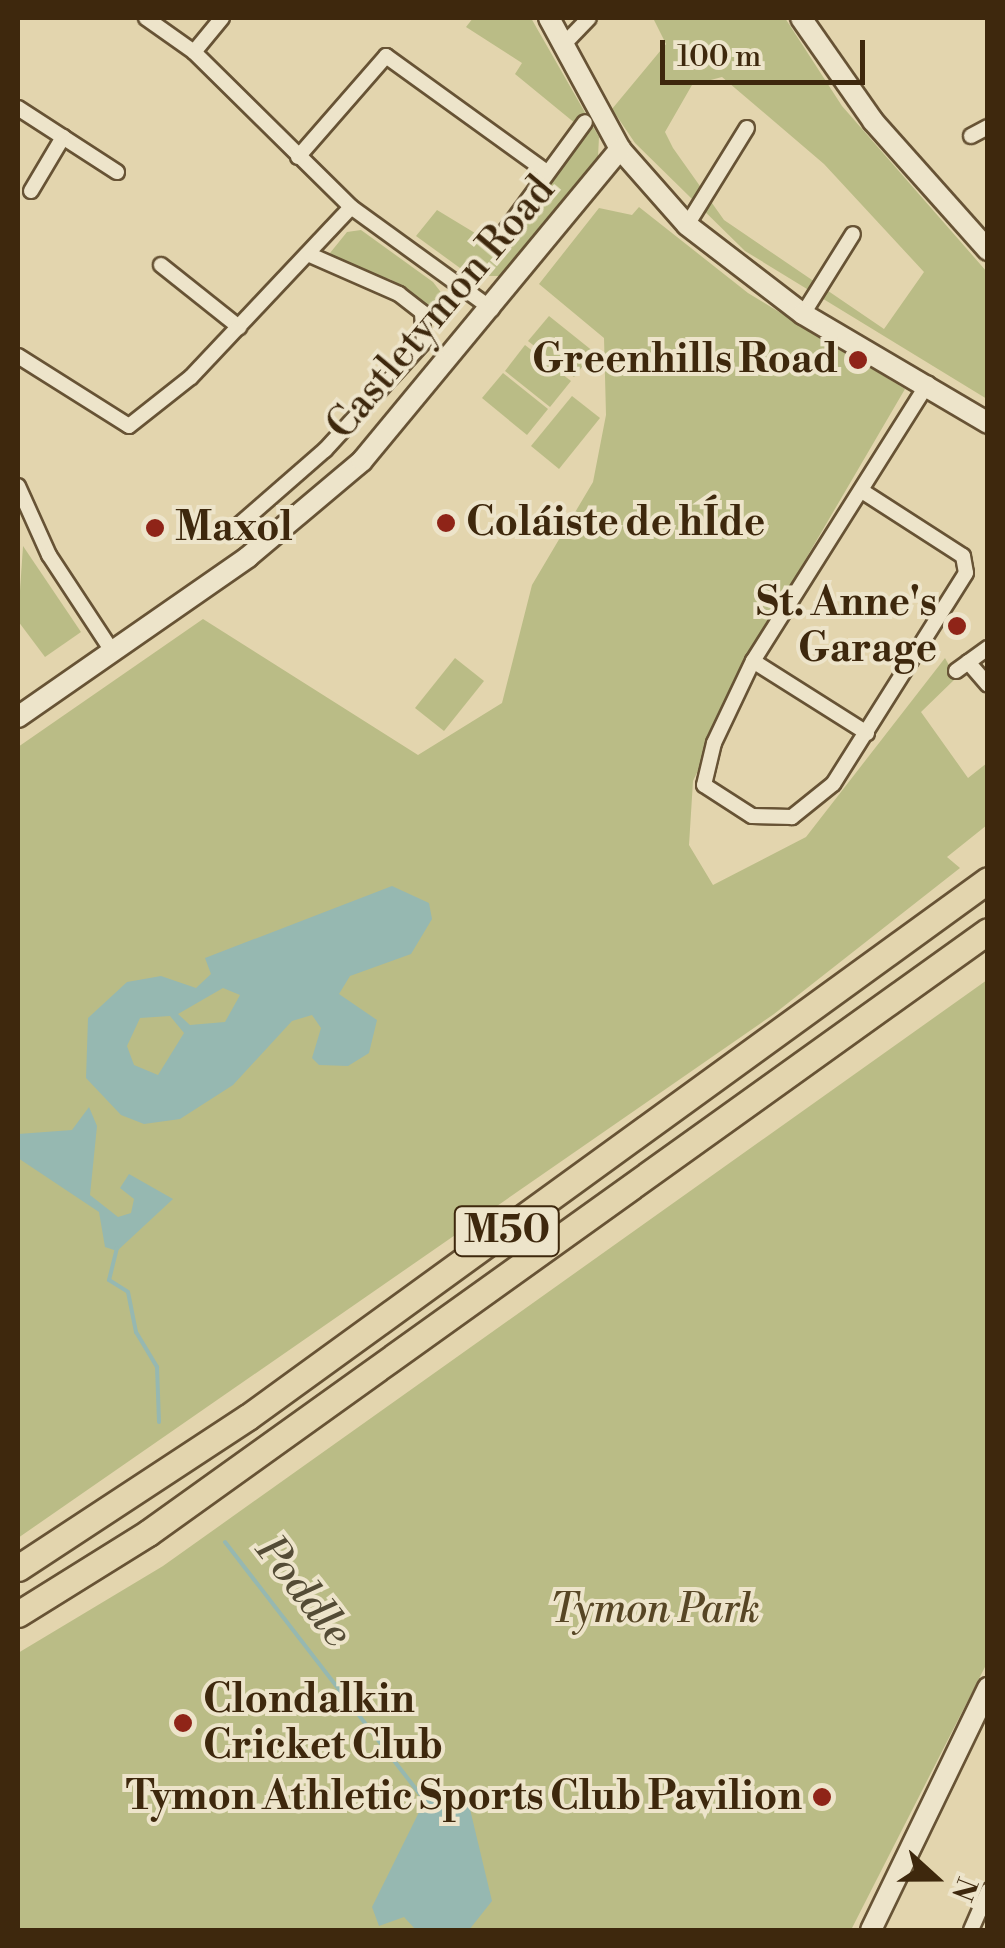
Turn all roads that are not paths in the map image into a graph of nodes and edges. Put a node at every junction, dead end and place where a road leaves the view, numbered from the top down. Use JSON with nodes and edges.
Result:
{"nodes":[{"id":1,"x":146,"y":18,"type":"edge"},
{"id":2,"x":222,"y":18,"type":"edge"},
{"id":3,"x":548,"y":18,"type":"edge"},
{"id":4,"x":589,"y":18,"type":"edge"},
{"id":5,"x":800,"y":18,"type":"edge"},
{"id":6,"x":563,"y":45,"type":"junction"},
{"id":7,"x":194,"y":52,"type":"junction"},
{"id":8,"x":18,"y":108,"type":"edge"},
{"id":9,"x":586,"y":122,"type":"dead end"},
{"id":10,"x":988,"y":127,"type":"edge"},
{"id":11,"x":747,"y":128,"type":"dead end"},
{"id":12,"x":971,"y":136,"type":"dead end"},
{"id":13,"x":63,"y":138,"type":"junction"},
{"id":14,"x":620,"y":149,"type":"junction"},
{"id":15,"x":298,"y":157,"type":"junction"},
{"id":16,"x":117,"y":172,"type":"dead end"},
{"id":17,"x":547,"y":172,"type":"junction"},
{"id":18,"x":31,"y":192,"type":"dead end"},
{"id":19,"x":351,"y":207,"type":"junction"},
{"id":20,"x":687,"y":225,"type":"junction"},
{"id":21,"x":854,"y":234,"type":"dead end"},
{"id":22,"x":498,"y":241,"type":"dead end"},
{"id":23,"x":988,"y":250,"type":"edge"},
{"id":24,"x":310,"y":255,"type":"junction"},
{"id":25,"x":161,"y":265,"type":"dead end"},
{"id":26,"x":492,"y":309,"type":"junction"},
{"id":27,"x":803,"y":314,"type":"junction"},
{"id":28,"x":239,"y":327,"type":"junction"},
{"id":29,"x":18,"y":356,"type":"edge"},
{"id":30,"x":929,"y":382,"type":"junction"},
{"id":31,"x":988,"y":423,"type":"edge"},
{"id":32,"x":18,"y":486,"type":"edge"},
{"id":33,"x":862,"y":491,"type":"junction"},
{"id":34,"x":232,"y":530,"type":"dead end"},
{"id":35,"x":988,"y":648,"type":"edge"},
{"id":36,"x":112,"y":651,"type":"junction"},
{"id":37,"x":753,"y":661,"type":"junction"},
{"id":38,"x":988,"y":685,"type":"edge"},
{"id":39,"x":18,"y":718,"type":"edge"},
{"id":40,"x":867,"y":733,"type":"junction"},
{"id":41,"x":988,"y":880,"type":"edge"},
{"id":42,"x":988,"y":930,"type":"edge"},
{"id":43,"x":18,"y":1568,"type":"edge"},
{"id":44,"x":18,"y":1614,"type":"edge"},
{"id":45,"x":988,"y":1688,"type":"edge"},
{"id":46,"x":988,"y":1891,"type":"edge"},
{"id":47,"x":871,"y":1930,"type":"edge"},
{"id":48,"x":971,"y":1930,"type":"edge"}],
"edges":[{"from":1,"to":7,"type":"street"},
{"from":2,"to":7,"type":"street"},
{"from":3,"to":6,"type":"street"},
{"from":4,"to":6,"type":"street"},
{"from":5,"to":23,"type":"street"},
{"from":6,"to":14,"type":"street"},
{"from":7,"to":15,"type":"street"},
{"from":8,"to":13,"type":"street"},
{"from":9,"to":17,"type":"street"},
{"from":10,"to":12,"type":"street"},
{"from":11,"to":20,"type":"street"},
{"from":13,"to":16,"type":"street"},
{"from":13,"to":18,"type":"street"},
{"from":14,"to":20,"type":"street"},
{"from":14,"to":26,"type":"street","name":"Castletymon Road"},
{"from":15,"to":17,"type":"street"},
{"from":15,"to":19,"type":"street"},
{"from":17,"to":22,"type":"street"},
{"from":19,"to":24,"type":"street"},
{"from":19,"to":26,"type":"street"},
{"from":20,"to":27,"type":"street"},
{"from":21,"to":27,"type":"street"},
{"from":24,"to":28,"type":"street"},
{"from":24,"to":34,"type":"street"},
{"from":25,"to":28,"type":"street"},
{"from":26,"to":36,"type":"street","name":"Castletymon Road"},
{"from":27,"to":30,"type":"street"},
{"from":28,"to":29,"type":"street"},
{"from":30,"to":31,"type":"street"},
{"from":30,"to":33,"type":"street"},
{"from":32,"to":36,"type":"street"},
{"from":33,"to":37,"type":"street"},
{"from":33,"to":40,"type":"street"},
{"from":35,"to":38,"type":"street"},
{"from":36,"to":39,"type":"street","name":"Castletymon Road"},
{"from":37,"to":40,"type":"street"},
{"from":37,"to":40,"type":"street"},
{"from":41,"to":43,"type":"highway","number":"M50"},
{"from":42,"to":44,"type":"highway","number":"M50"},
{"from":45,"to":47,"type":"street"},
{"from":46,"to":48,"type":"street"}]}
